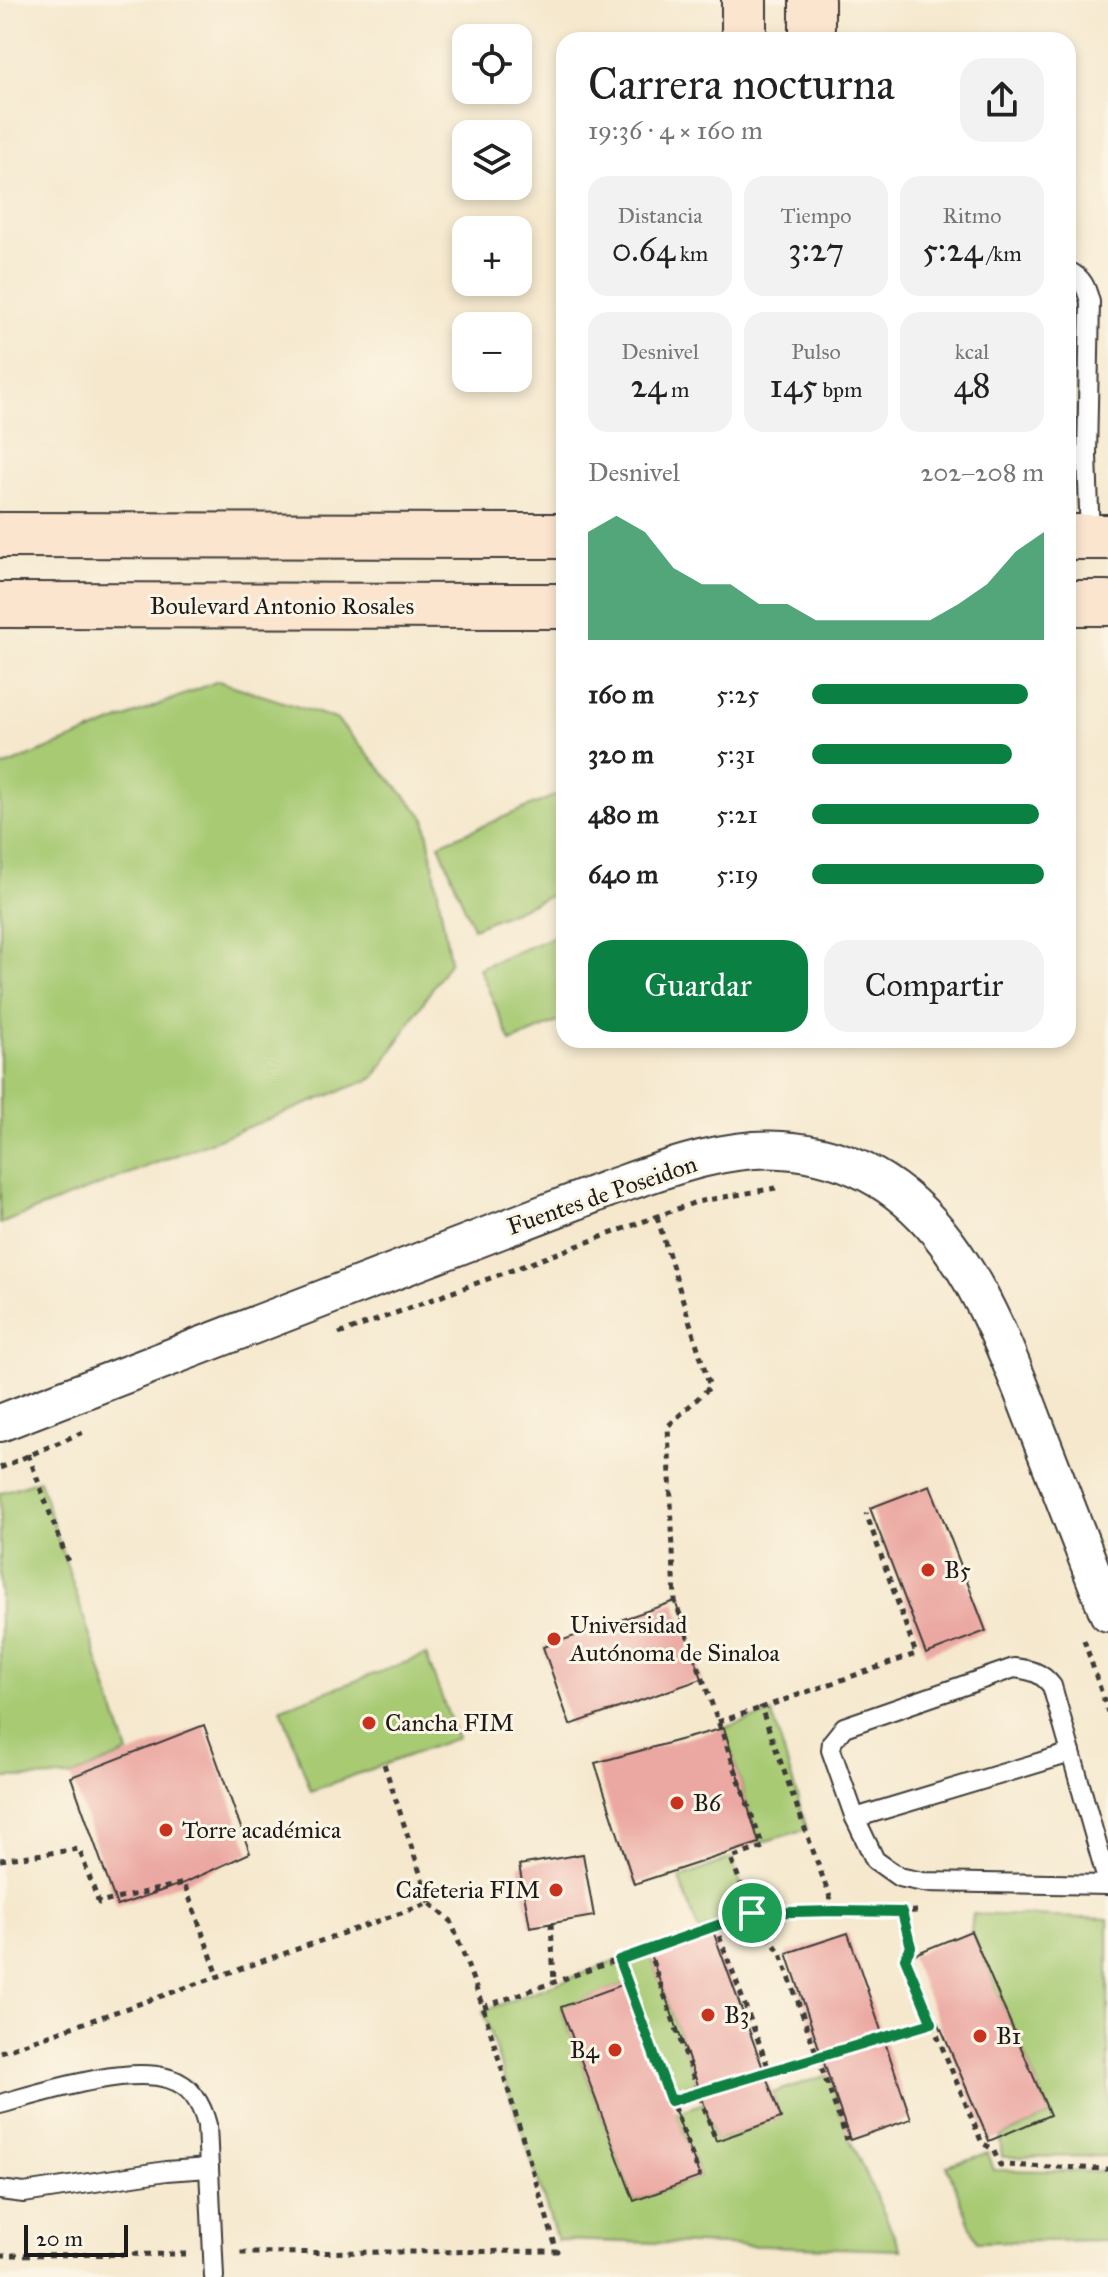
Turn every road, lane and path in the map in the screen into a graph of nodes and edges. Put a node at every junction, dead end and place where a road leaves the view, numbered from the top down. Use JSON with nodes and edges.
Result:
{"nodes":[{"id":1,"x":744,"y":0,"type":"edge"},
{"id":2,"x":812,"y":0,"type":"edge"},
{"id":3,"x":744,"y":32,"type":"edge"},
{"id":4,"x":812,"y":32,"type":"edge"},
{"id":5,"x":1076,"y":275,"type":"edge"},
{"id":6,"x":1076,"y":363,"type":"edge"},
{"id":7,"x":1087,"y":363,"type":"junction"},
{"id":8,"x":1087,"y":456,"type":"junction"},
{"id":9,"x":1076,"y":457,"type":"edge"},
{"id":10,"x":0,"y":535,"type":"edge"},
{"id":11,"x":556,"y":536,"type":"edge"},
{"id":12,"x":1089,"y":537,"type":"edge"},
{"id":13,"x":1076,"y":603,"type":"edge"},
{"id":14,"x":1108,"y":603,"type":"edge"},
{"id":15,"x":0,"y":605,"type":"edge"},
{"id":16,"x":556,"y":606,"type":"edge"},
{"id":17,"x":783,"y":1187,"type":"dead end"},
{"id":18,"x":657,"y":1217,"type":"junction"},
{"id":19,"x":328,"y":1338,"type":"dead end"},
{"id":20,"x":6,"y":1421,"type":"edge"},
{"id":21,"x":30,"y":1457,"type":"junction"},
{"id":22,"x":0,"y":1468,"type":"edge"},
{"id":23,"x":68,"y":1562,"type":"dead end"},
{"id":24,"x":1108,"y":1613,"type":"edge"},
{"id":25,"x":1084,"y":1640,"type":"dead end"},
{"id":26,"x":761,"y":1708,"type":"dead end"},
{"id":27,"x":1108,"y":1712,"type":"edge"},
{"id":28,"x":718,"y":1722,"type":"junction"},
{"id":29,"x":1071,"y":1753,"type":"junction"},
{"id":30,"x":384,"y":1764,"type":"dead end"},
{"id":31,"x":855,"y":1818,"type":"junction"},
{"id":32,"x":0,"y":1860,"type":"edge"},
{"id":33,"x":1108,"y":1884,"type":"edge"},
{"id":34,"x":430,"y":1903,"type":"junction"},
{"id":35,"x":752,"y":1913,"type":"junction"},
{"id":36,"x":551,"y":1923,"type":"dead end"},
{"id":37,"x":715,"y":1925,"type":"junction"},
{"id":38,"x":648,"y":1949,"type":"junction"},
{"id":39,"x":619,"y":1960,"type":"junction"},
{"id":40,"x":219,"y":1978,"type":"junction"},
{"id":41,"x":554,"y":1982,"type":"junction"},
{"id":42,"x":483,"y":2007,"type":"junction"},
{"id":43,"x":932,"y":2023,"type":"junction"},
{"id":44,"x":0,"y":2052,"type":"edge"},
{"id":45,"x":818,"y":2057,"type":"junction"},
{"id":46,"x":770,"y":2072,"type":"junction"},
{"id":47,"x":671,"y":2101,"type":"junction"},
{"id":48,"x":0,"y":2104,"type":"edge"},
{"id":49,"x":847,"y":2140,"type":"dead end"},
{"id":50,"x":716,"y":2141,"type":"dead end"},
{"id":51,"x":209,"y":2168,"type":"junction"},
{"id":52,"x":1108,"y":2169,"type":"edge"},
{"id":53,"x":700,"y":2177,"type":"dead end"},
{"id":54,"x":0,"y":2190,"type":"edge"},
{"id":55,"x":239,"y":2253,"type":"dead end"},
{"id":56,"x":191,"y":2254,"type":"dead end"},
{"id":57,"x":0,"y":2255,"type":"edge"},
{"id":58,"x":214,"y":2277,"type":"edge"}],
"edges":[{"from":1,"to":3,"type":"main road"},
{"from":2,"to":4,"type":"main road"},
{"from":5,"to":7,"type":"lane"},
{"from":6,"to":7,"type":"lane"},
{"from":7,"to":8,"type":"lane"},
{"from":8,"to":9,"type":"lane"},
{"from":8,"to":12,"type":"lane"},
{"from":10,"to":11,"type":"main road"},
{"from":13,"to":14,"type":"main road"},
{"from":15,"to":16,"type":"main road","name":"Boulevard Antonio Rosales"},
{"from":17,"to":18,"type":"path"},
{"from":18,"to":19,"type":"path"},
{"from":18,"to":28,"type":"path"},
{"from":20,"to":21,"type":"path"},
{"from":20,"to":24,"type":"street","name":"Fuentes de Poseidon"},
{"from":21,"to":22,"type":"path"},
{"from":21,"to":23,"type":"path"},
{"from":25,"to":27,"type":"path"},
{"from":26,"to":28,"type":"path"},
{"from":28,"to":35,"type":"path"},
{"from":29,"to":31,"type":"lane"},
{"from":29,"to":31,"type":"lane"},
{"from":29,"to":33,"type":"lane"},
{"from":30,"to":34,"type":"path"},
{"from":31,"to":33,"type":"lane"},
{"from":32,"to":40,"type":"path"},
{"from":34,"to":40,"type":"path"},
{"from":34,"to":42,"type":"path"},
{"from":35,"to":37,"type":"path"},
{"from":35,"to":43,"type":"path"},
{"from":35,"to":45,"type":"path"},
{"from":36,"to":41,"type":"path"},
{"from":37,"to":38,"type":"path"},
{"from":37,"to":46,"type":"path"},
{"from":38,"to":39,"type":"path"},
{"from":38,"to":50,"type":"path"},
{"from":39,"to":41,"type":"path"},
{"from":39,"to":47,"type":"path"},
{"from":40,"to":44,"type":"path"},
{"from":41,"to":42,"type":"path"},
{"from":42,"to":55,"type":"path"},
{"from":43,"to":45,"type":"path"},
{"from":43,"to":52,"type":"path"},
{"from":45,"to":46,"type":"path"},
{"from":45,"to":49,"type":"path"},
{"from":46,"to":47,"type":"path"},
{"from":47,"to":53,"type":"path"},
{"from":48,"to":51,"type":"lane"},
{"from":51,"to":54,"type":"lane"},
{"from":51,"to":58,"type":"lane"},
{"from":56,"to":57,"type":"path"}]}
